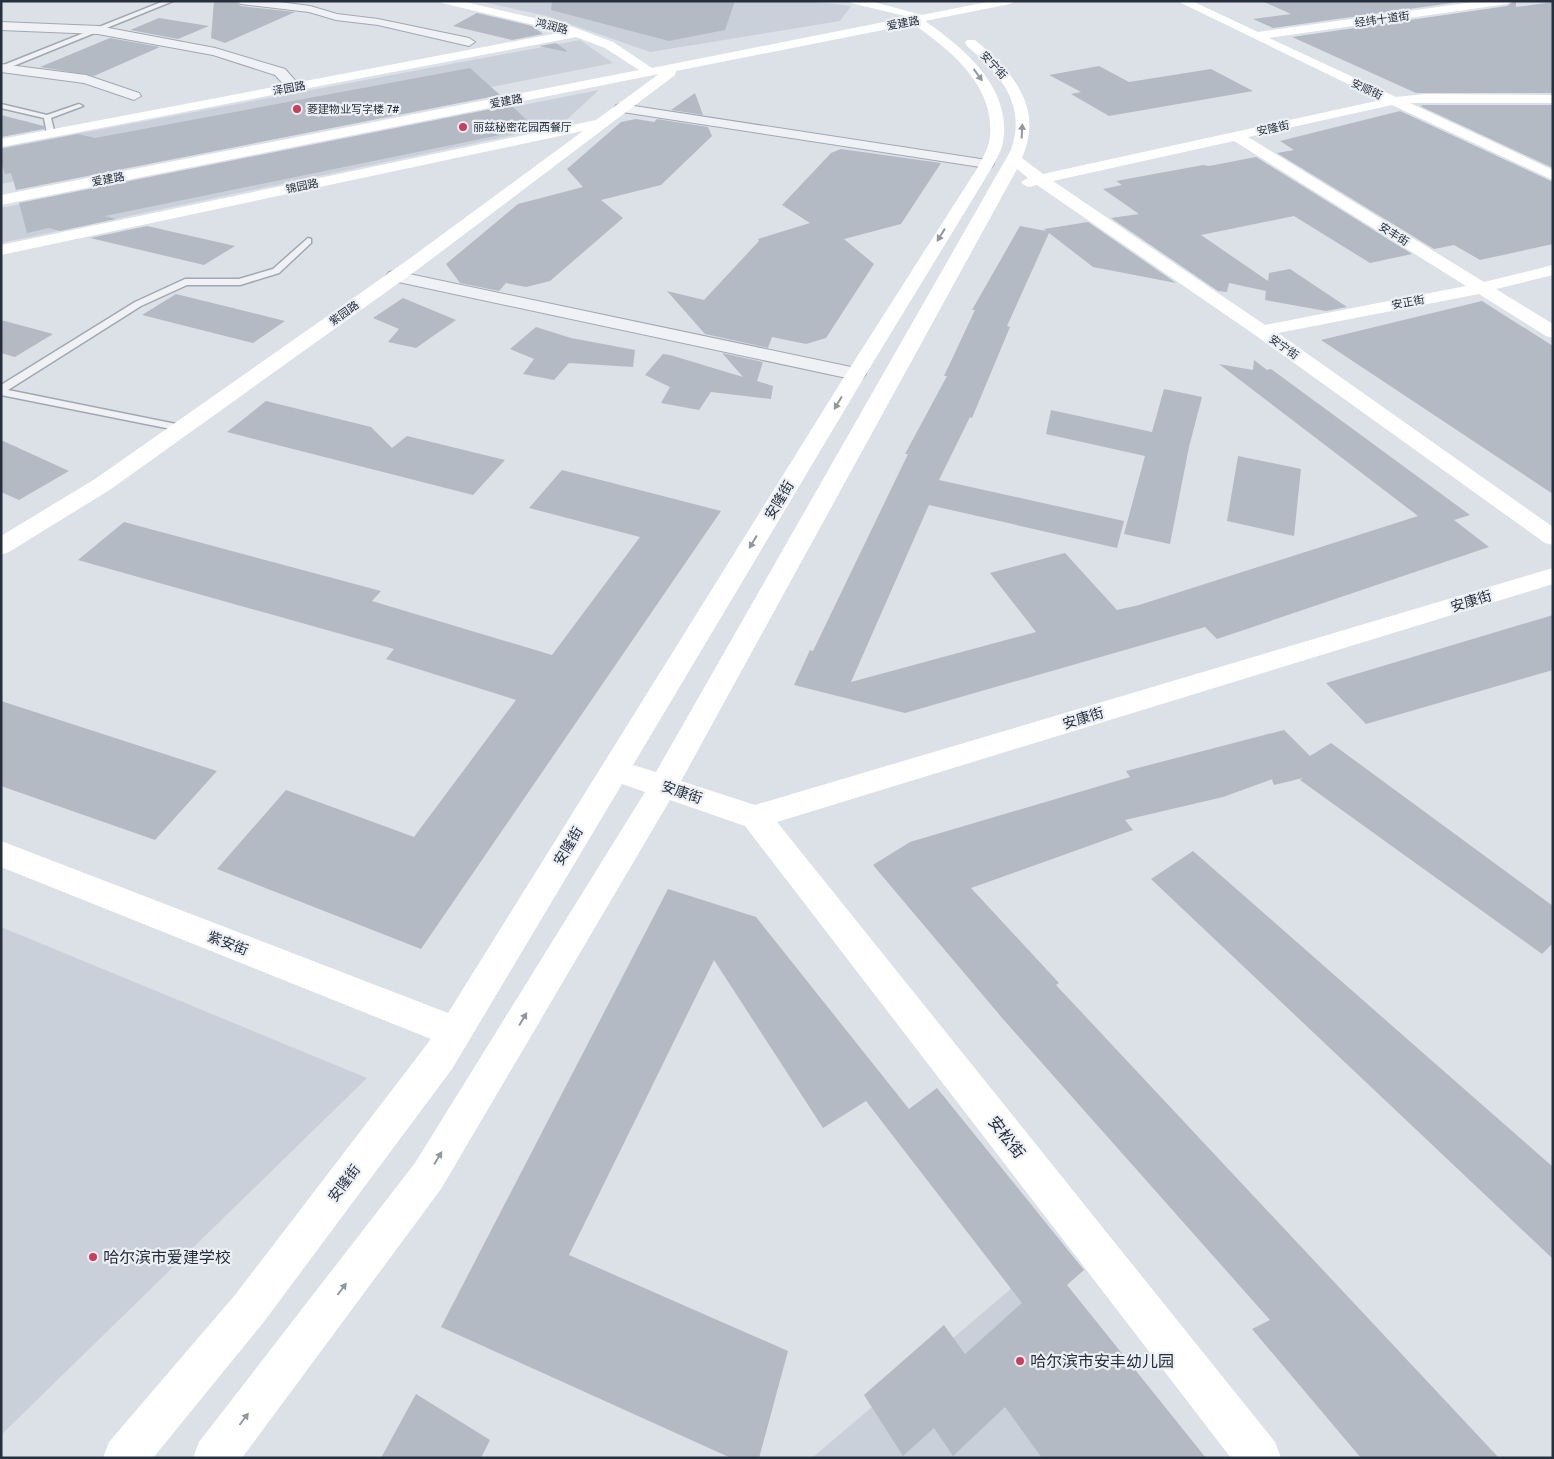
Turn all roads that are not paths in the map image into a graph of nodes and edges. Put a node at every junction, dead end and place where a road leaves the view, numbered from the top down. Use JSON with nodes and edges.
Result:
{"nodes":[{"id":1,"x":170,"y":1,"type":"edge"},
{"id":2,"x":242,"y":1,"type":"edge"},
{"id":3,"x":446,"y":1,"type":"edge"},
{"id":4,"x":855,"y":1,"type":"edge"},
{"id":5,"x":970,"y":1,"type":"edge"},
{"id":6,"x":1010,"y":1,"type":"edge"},
{"id":7,"x":1182,"y":1,"type":"edge"},
{"id":8,"x":1507,"y":1,"type":"edge"},
{"id":9,"x":922,"y":17,"type":"junction"},
{"id":10,"x":1,"y":26,"type":"edge"},
{"id":11,"x":98,"y":30,"type":"junction"},
{"id":12,"x":578,"y":33,"type":"junction"},
{"id":13,"x":1256,"y":36,"type":"junction"},
{"id":14,"x":469,"y":42,"type":"dead end"},
{"id":15,"x":677,"y":66,"type":"junction"},
{"id":16,"x":2,"y":68,"type":"edge"},
{"id":17,"x":645,"y":69,"type":"junction"},
{"id":18,"x":294,"y":87,"type":"junction"},
{"id":19,"x":134,"y":96,"type":"dead end"},
{"id":20,"x":1553,"y":99,"type":"edge"},
{"id":21,"x":1393,"y":101,"type":"junction"},
{"id":22,"x":1,"y":106,"type":"edge"},
{"id":23,"x":79,"y":106,"type":"dead end"},
{"id":24,"x":621,"y":108,"type":"junction"},
{"id":25,"x":47,"y":117,"type":"junction"},
{"id":26,"x":602,"y":122,"type":"junction"},
{"id":27,"x":50,"y":134,"type":"junction"},
{"id":28,"x":1236,"y":136,"type":"junction"},
{"id":29,"x":1,"y":143,"type":"edge"},
{"id":30,"x":1014,"y":159,"type":"junction"},
{"id":31,"x":987,"y":164,"type":"junction"},
{"id":32,"x":1553,"y":176,"type":"edge"},
{"id":33,"x":1039,"y":179,"type":"junction"},
{"id":34,"x":1,"y":189,"type":"edge"},
{"id":35,"x":997,"y":191,"type":"junction"},
{"id":36,"x":1,"y":200,"type":"edge"},
{"id":37,"x":962,"y":201,"type":"junction"},
{"id":38,"x":308,"y":241,"type":"dead end"},
{"id":39,"x":1,"y":250,"type":"edge"},
{"id":40,"x":1553,"y":270,"type":"edge"},
{"id":41,"x":395,"y":276,"type":"junction"},
{"id":42,"x":1480,"y":288,"type":"junction"},
{"id":43,"x":1262,"y":331,"type":"junction"},
{"id":44,"x":1553,"y":332,"type":"edge"},
{"id":45,"x":856,"y":374,"type":"junction"},
{"id":46,"x":1,"y":391,"type":"edge"},
{"id":47,"x":182,"y":428,"type":"junction"},
{"id":48,"x":1553,"y":538,"type":"edge"},
{"id":49,"x":1,"y":547,"type":"edge"},
{"id":50,"x":1553,"y":576,"type":"edge"},
{"id":51,"x":615,"y":770,"type":"junction"},
{"id":52,"x":664,"y":785,"type":"junction"},
{"id":53,"x":755,"y":817,"type":"junction"},
{"id":54,"x":1,"y":854,"type":"edge"},
{"id":55,"x":455,"y":1032,"type":"junction"},
{"id":56,"x":126,"y":1458,"type":"edge"},
{"id":57,"x":215,"y":1458,"type":"edge"},
{"id":58,"x":1259,"y":1458,"type":"edge"}],
"edges":[{"from":1,"to":11,"type":"lane"},
{"from":2,"to":14,"type":"street"},
{"from":3,"to":12,"type":"street","name":"鸿润路"},
{"from":4,"to":9,"type":"street"},
{"from":5,"to":9,"type":"street","name":"爱建路"},
{"from":6,"to":9,"type":"street","name":"爱建路"},
{"from":7,"to":13,"type":"street","name":"安顺街"},
{"from":8,"to":13,"type":"street","name":"经纬十道街"},
{"from":9,"to":15,"type":"street","name":"爱建路"},
{"from":9,"to":17,"type":"street","name":"爱建路"},
{"from":30,"to":9,"type":"street","name":"安宁街","one_way":true},
{"from":9,"to":31,"type":"street","name":"安隆街","one_way":true},
{"from":10,"to":11,"type":"street"},
{"from":11,"to":16,"type":"lane"},
{"from":11,"to":18,"type":"street"},
{"from":12,"to":17,"type":"street","name":"鸿润路"},
{"from":12,"to":18,"type":"street","name":"泽园路"},
{"from":13,"to":21,"type":"street","name":"安顺街"},
{"from":15,"to":17,"type":"street","name":"爱建路"},
{"from":15,"to":24,"type":"street","name":"紫园路"},
{"from":16,"to":19,"type":"street"},
{"from":17,"to":34,"type":"street","name":"爱建路"},
{"from":17,"to":36,"type":"street","name":"爱建路"},
{"from":18,"to":27,"type":"street","name":"泽园路"},
{"from":20,"to":21,"type":"street","name":"安隆街"},
{"from":21,"to":28,"type":"street","name":"安隆街"},
{"from":21,"to":32,"type":"street","name":"安顺街"},
{"from":22,"to":25,"type":"lane"},
{"from":23,"to":25,"type":"lane"},
{"from":24,"to":26,"type":"street","name":"紫园路"},
{"from":24,"to":31,"type":"street"},
{"from":25,"to":27,"type":"lane"},
{"from":26,"to":39,"type":"street","name":"锦园路"},
{"from":26,"to":41,"type":"street","name":"紫园路"},
{"from":27,"to":29,"type":"street","name":"泽园路"},
{"from":28,"to":33,"type":"street","name":"安隆街"},
{"from":28,"to":42,"type":"street","name":"安丰街"},
{"from":30,"to":33,"type":"street","name":"安宁街"},
{"from":30,"to":35,"type":"street","name":"安宁街"},
{"from":31,"to":37,"type":"street","name":"安隆街"},
{"from":33,"to":35,"type":"street","name":"安隆街"},
{"from":33,"to":43,"type":"street","name":"安宁街"},
{"from":35,"to":37,"type":"street","name":"安隆街"},
{"from":35,"to":52,"type":"street"},
{"from":37,"to":45,"type":"street","name":"安隆街","one_way":true},
{"from":38,"to":46,"type":"lane"},
{"from":40,"to":42,"type":"street","name":"安正街"},
{"from":41,"to":45,"type":"street"},
{"from":41,"to":47,"type":"street","name":"紫园路"},
{"from":42,"to":43,"type":"street","name":"安正街"},
{"from":42,"to":44,"type":"street","name":"安丰街"},
{"from":43,"to":48,"type":"street","name":"安宁街"},
{"from":45,"to":51,"type":"street","name":"安隆街","one_way":true},
{"from":46,"to":47,"type":"lane"},
{"from":47,"to":49,"type":"street","name":"紫园路"},
{"from":50,"to":53,"type":"street","name":"安康街"},
{"from":51,"to":52,"type":"street","name":"安康街"},
{"from":51,"to":55,"type":"street","name":"安隆街"},
{"from":52,"to":53,"type":"street","name":"安康街"},
{"from":57,"to":52,"type":"street","one_way":true},
{"from":53,"to":58,"type":"street","name":"安松街"},
{"from":54,"to":55,"type":"street","name":"紫安街"},
{"from":55,"to":56,"type":"street","name":"安隆街"}]}
